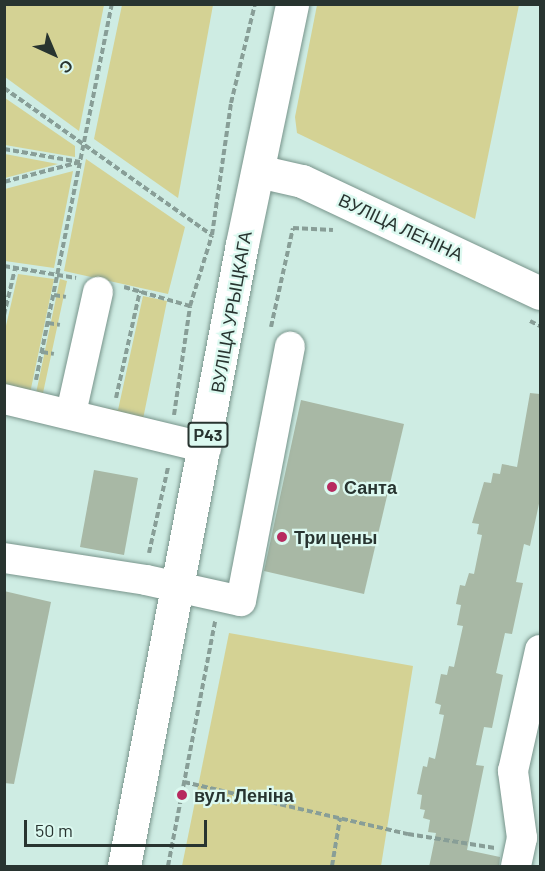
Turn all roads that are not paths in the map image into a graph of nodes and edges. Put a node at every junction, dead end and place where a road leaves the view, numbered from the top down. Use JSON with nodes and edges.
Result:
{"nodes":[{"id":1,"x":292,"y":4,"type":"edge"},
{"id":2,"x":258,"y":171,"type":"junction"},
{"id":3,"x":98,"y":292,"type":"dead end"},
{"id":4,"x":540,"y":293,"type":"edge"},
{"id":5,"x":290,"y":347,"type":"dead end"},
{"id":6,"x":18,"y":402,"type":"edge"},
{"id":7,"x":71,"y":413,"type":"junction"},
{"id":8,"x":206,"y":448,"type":"junction"},
{"id":9,"x":4,"y":558,"type":"edge"},
{"id":10,"x":178,"y":587,"type":"junction"},
{"id":11,"x":540,"y":650,"type":"edge"},
{"id":12,"x":525,"y":849,"type":"edge"},
{"id":13,"x":124,"y":867,"type":"edge"}],
"edges":[{"from":1,"to":2,"type":"main road","name":"ВУЛІЦА УРЫЦКАГА","number":"Р43"},
{"from":2,"to":4,"type":"main road","name":"ВУЛІЦА ЛЕНІНА"},
{"from":2,"to":8,"type":"main road","name":"ВУЛІЦА УРЫЦКАГА","number":"Р43"},
{"from":3,"to":7,"type":"lane"},
{"from":5,"to":10,"type":"lane"},
{"from":6,"to":7,"type":"lane"},
{"from":7,"to":8,"type":"lane"},
{"from":8,"to":10,"type":"main road","name":"ВУЛІЦА УРЫЦКАГА","number":"Р43"},
{"from":9,"to":10,"type":"lane"},
{"from":10,"to":13,"type":"main road","name":"ВУЛІЦА УРЫЦКАГА","number":"Р43"},
{"from":11,"to":12,"type":"lane"}]}
